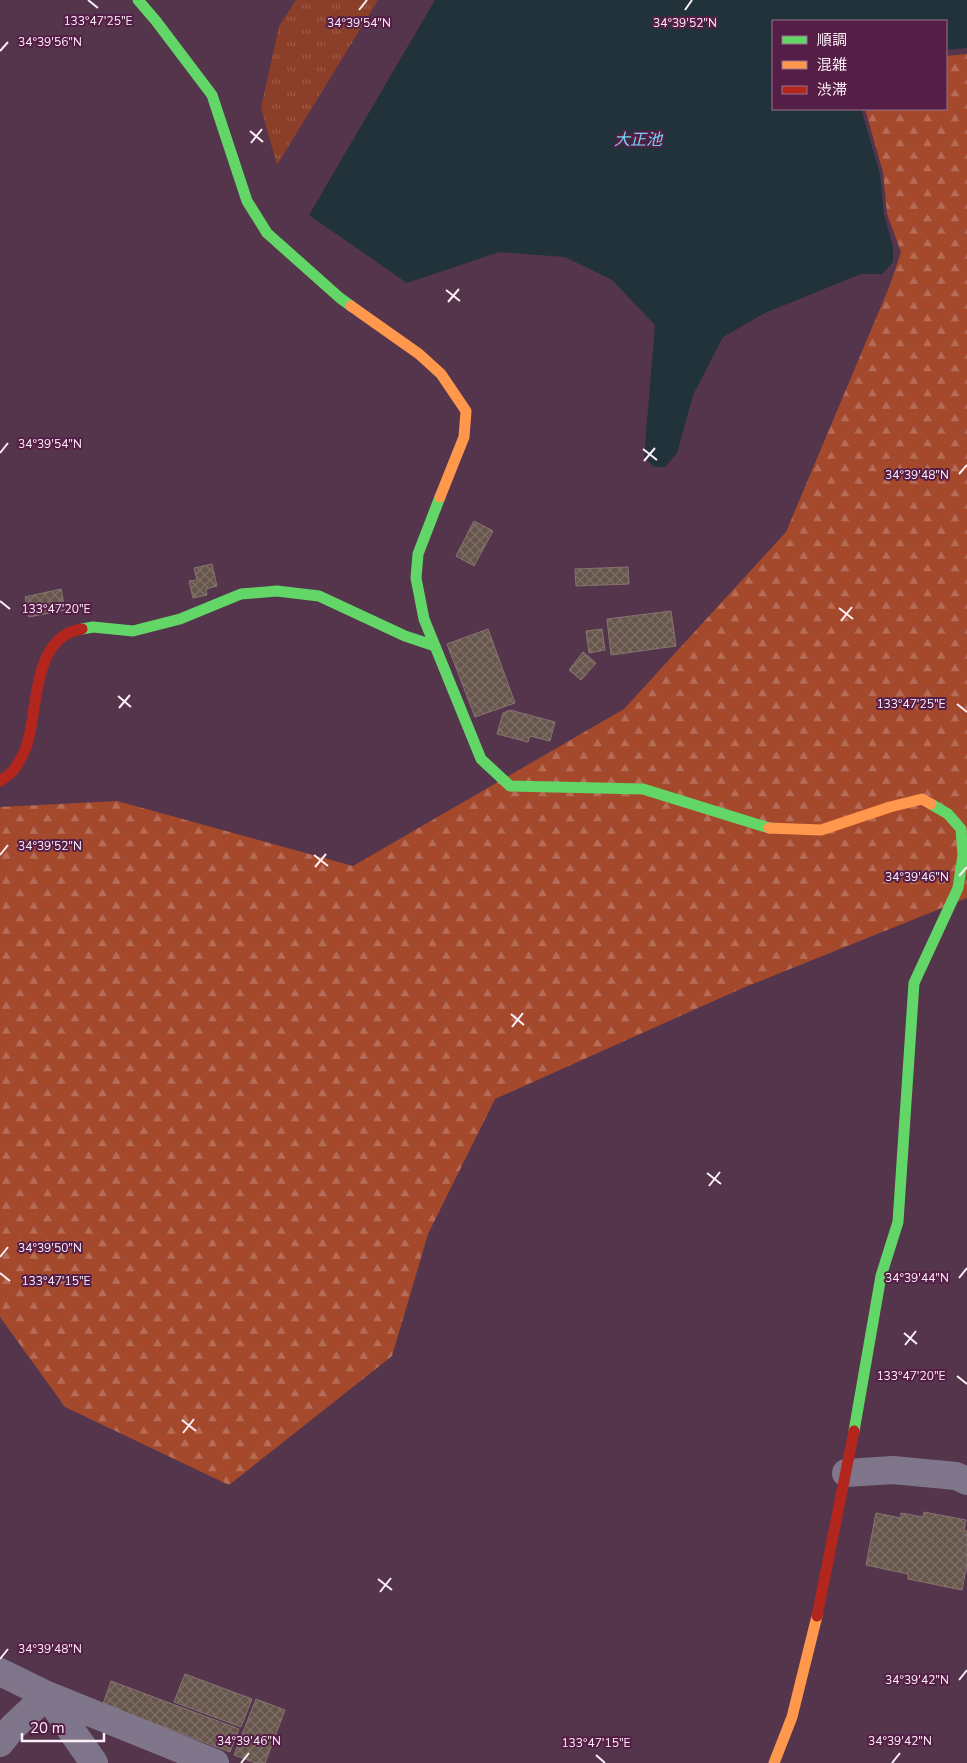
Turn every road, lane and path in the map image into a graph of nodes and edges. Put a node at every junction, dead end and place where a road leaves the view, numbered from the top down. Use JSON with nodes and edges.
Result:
{"nodes":[{"id":1,"x":138,"y":0,"type":"edge"},
{"id":2,"x":435,"y":646,"type":"junction"},
{"id":3,"x":0,"y":781,"type":"edge"},
{"id":4,"x":846,"y":1473,"type":"junction"},
{"id":5,"x":967,"y":1481,"type":"edge"},
{"id":6,"x":0,"y":1672,"type":"edge"},
{"id":7,"x":47,"y":1695,"type":"junction"},
{"id":8,"x":0,"y":1743,"type":"edge"},
{"id":9,"x":94,"y":1763,"type":"edge"},
{"id":10,"x":216,"y":1763,"type":"edge"},
{"id":11,"x":774,"y":1763,"type":"edge"}],
"edges":[{"from":1,"to":2,"type":"street"},
{"from":2,"to":3,"type":"street"},
{"from":2,"to":4,"type":"street"},
{"from":4,"to":5,"type":"street"},
{"from":4,"to":11,"type":"street"},
{"from":6,"to":7,"type":"street"},
{"from":7,"to":8,"type":"street"},
{"from":7,"to":9,"type":"street"},
{"from":7,"to":10,"type":"street"}]}
